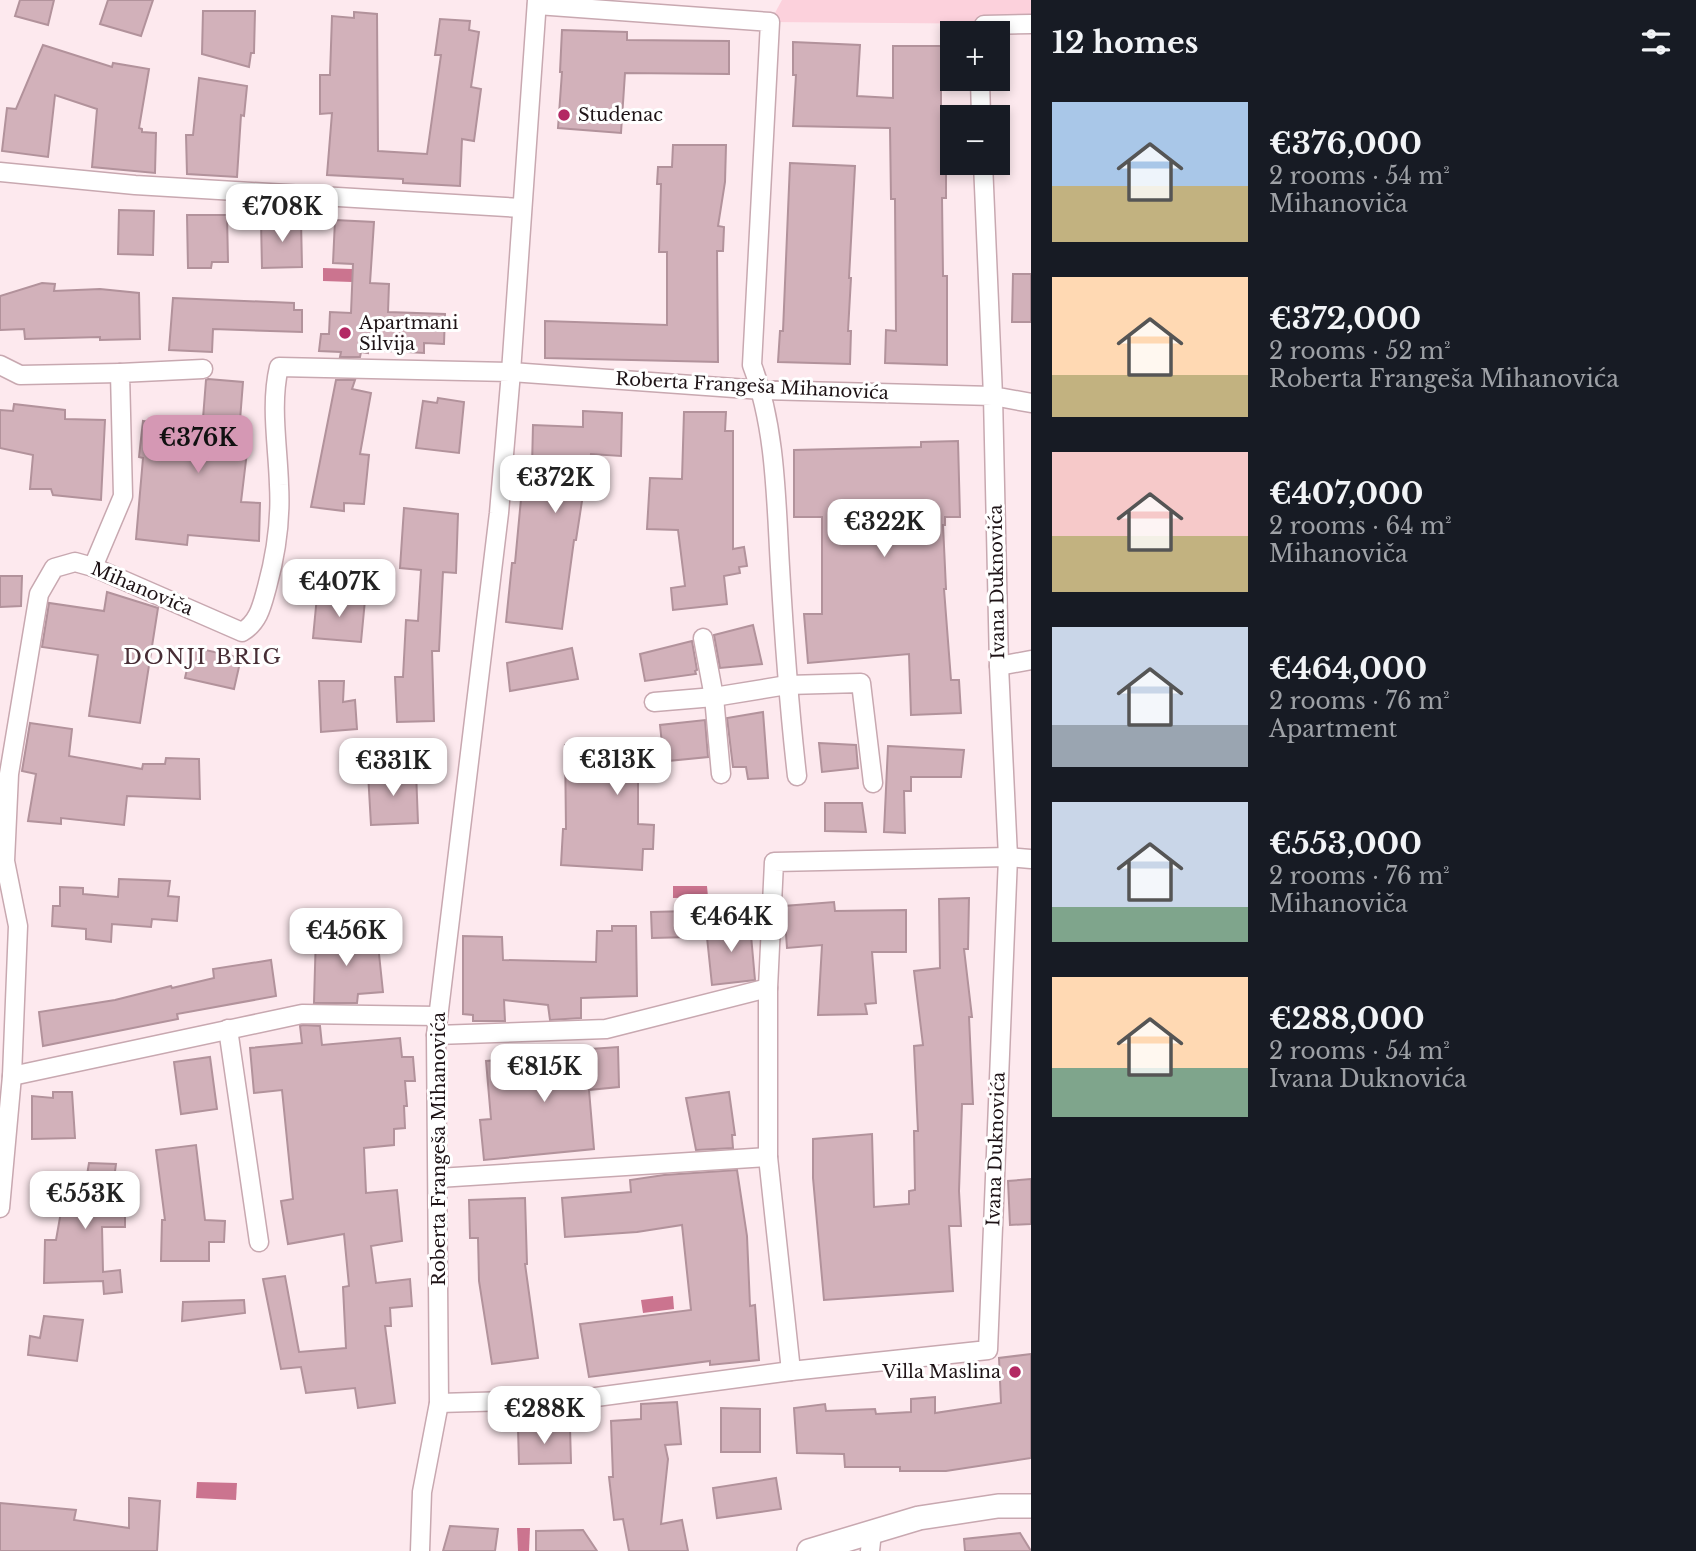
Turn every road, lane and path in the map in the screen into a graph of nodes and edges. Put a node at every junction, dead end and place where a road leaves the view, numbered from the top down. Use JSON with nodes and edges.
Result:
{"nodes":[{"id":1,"x":537,"y":3,"type":"edge"},
{"id":2,"x":1010,"y":24,"type":"edge"},
{"id":3,"x":1031,"y":24,"type":"edge"},
{"id":4,"x":0,"y":172,"type":"edge"},
{"id":5,"x":984,"y":175,"type":"edge"},
{"id":6,"x":522,"y":208,"type":"junction"},
{"id":7,"x":0,"y":365,"type":"edge"},
{"id":8,"x":203,"y":369,"type":"dead end"},
{"id":9,"x":511,"y":372,"type":"junction"},
{"id":10,"x":120,"y":373,"type":"junction"},
{"id":11,"x":762,"y":390,"type":"junction"},
{"id":12,"x":993,"y":396,"type":"junction"},
{"id":13,"x":1031,"y":402,"type":"edge"},
{"id":14,"x":93,"y":567,"type":"junction"},
{"id":15,"x":704,"y":638,"type":"dead end"},
{"id":16,"x":1031,"y":660,"type":"edge"},
{"id":17,"x":999,"y":666,"type":"junction"},
{"id":18,"x":787,"y":685,"type":"junction"},
{"id":19,"x":713,"y":696,"type":"junction"},
{"id":20,"x":654,"y":702,"type":"dead end"},
{"id":21,"x":721,"y":774,"type":"dead end"},
{"id":22,"x":797,"y":776,"type":"dead end"},
{"id":23,"x":873,"y":783,"type":"dead end"},
{"id":24,"x":1008,"y":857,"type":"junction"},
{"id":25,"x":1031,"y":859,"type":"edge"},
{"id":26,"x":768,"y":988,"type":"junction"},
{"id":27,"x":7,"y":995,"type":"edge"},
{"id":28,"x":438,"y":1016,"type":"junction"},
{"id":29,"x":228,"y":1028,"type":"junction"},
{"id":30,"x":436,"y":1035,"type":"junction"},
{"id":31,"x":12,"y":1076,"type":"junction"},
{"id":32,"x":768,"y":1157,"type":"junction"},
{"id":33,"x":438,"y":1178,"type":"junction"},
{"id":34,"x":0,"y":1208,"type":"edge"},
{"id":35,"x":259,"y":1242,"type":"dead end"},
{"id":36,"x":791,"y":1371,"type":"junction"},
{"id":37,"x":439,"y":1403,"type":"junction"},
{"id":38,"x":1031,"y":1506,"type":"edge"},
{"id":39,"x":871,"y":1542,"type":"edge"},
{"id":40,"x":420,"y":1551,"type":"edge"},
{"id":41,"x":809,"y":1551,"type":"edge"}],
"edges":[{"from":1,"to":6,"type":"street","name":"Roberta Frangeša Mihanovića"},
{"from":1,"to":11,"type":"street"},
{"from":2,"to":3,"type":"street"},
{"from":4,"to":6,"type":"street"},
{"from":5,"to":12,"type":"street","name":"Ivana Duknovića"},
{"from":6,"to":9,"type":"street","name":"Roberta Frangeša Mihanovića"},
{"from":7,"to":10,"type":"street"},
{"from":8,"to":10,"type":"street"},
{"from":9,"to":11,"type":"street","name":"Roberta Frangeša Mihanovića"},
{"from":9,"to":14,"type":"street","name":"Mihanoviča"},
{"from":9,"to":28,"type":"street","name":"Roberta Frangeša Mihanovića"},
{"from":10,"to":14,"type":"street"},
{"from":11,"to":12,"type":"street","name":"Roberta Frangeša Mihanovića"},
{"from":11,"to":18,"type":"street"},
{"from":12,"to":13,"type":"street","name":"Roberta Frangeša Mihanovića"},
{"from":12,"to":17,"type":"street","name":"Ivana Duknovića"},
{"from":14,"to":27,"type":"street","name":"Mihanoviča"},
{"from":15,"to":19,"type":"street"},
{"from":16,"to":17,"type":"street"},
{"from":17,"to":24,"type":"street","name":"Ivana Duknovića"},
{"from":18,"to":19,"type":"street"},
{"from":18,"to":22,"type":"street"},
{"from":18,"to":23,"type":"street"},
{"from":19,"to":20,"type":"street"},
{"from":19,"to":21,"type":"street"},
{"from":24,"to":25,"type":"street"},
{"from":24,"to":26,"type":"street"},
{"from":24,"to":36,"type":"street","name":"Ivana Duknovića"},
{"from":26,"to":30,"type":"street"},
{"from":26,"to":32,"type":"street"},
{"from":27,"to":31,"type":"street","name":"Mihanoviča"},
{"from":28,"to":29,"type":"street"},
{"from":28,"to":30,"type":"street","name":"Roberta Frangeša Mihanovića"},
{"from":29,"to":31,"type":"street"},
{"from":29,"to":35,"type":"street"},
{"from":30,"to":33,"type":"street","name":"Roberta Frangeša Mihanovića"},
{"from":31,"to":34,"type":"street","name":"Mihanoviča"},
{"from":32,"to":33,"type":"street"},
{"from":32,"to":36,"type":"street"},
{"from":33,"to":37,"type":"street","name":"Roberta Frangeša Mihanovića"},
{"from":36,"to":37,"type":"street","name":"Ivana Duknovića"},
{"from":37,"to":40,"type":"street","name":"Roberta Frangeša Mihanovića"},
{"from":38,"to":39,"type":"street"},
{"from":39,"to":41,"type":"street"}]}
